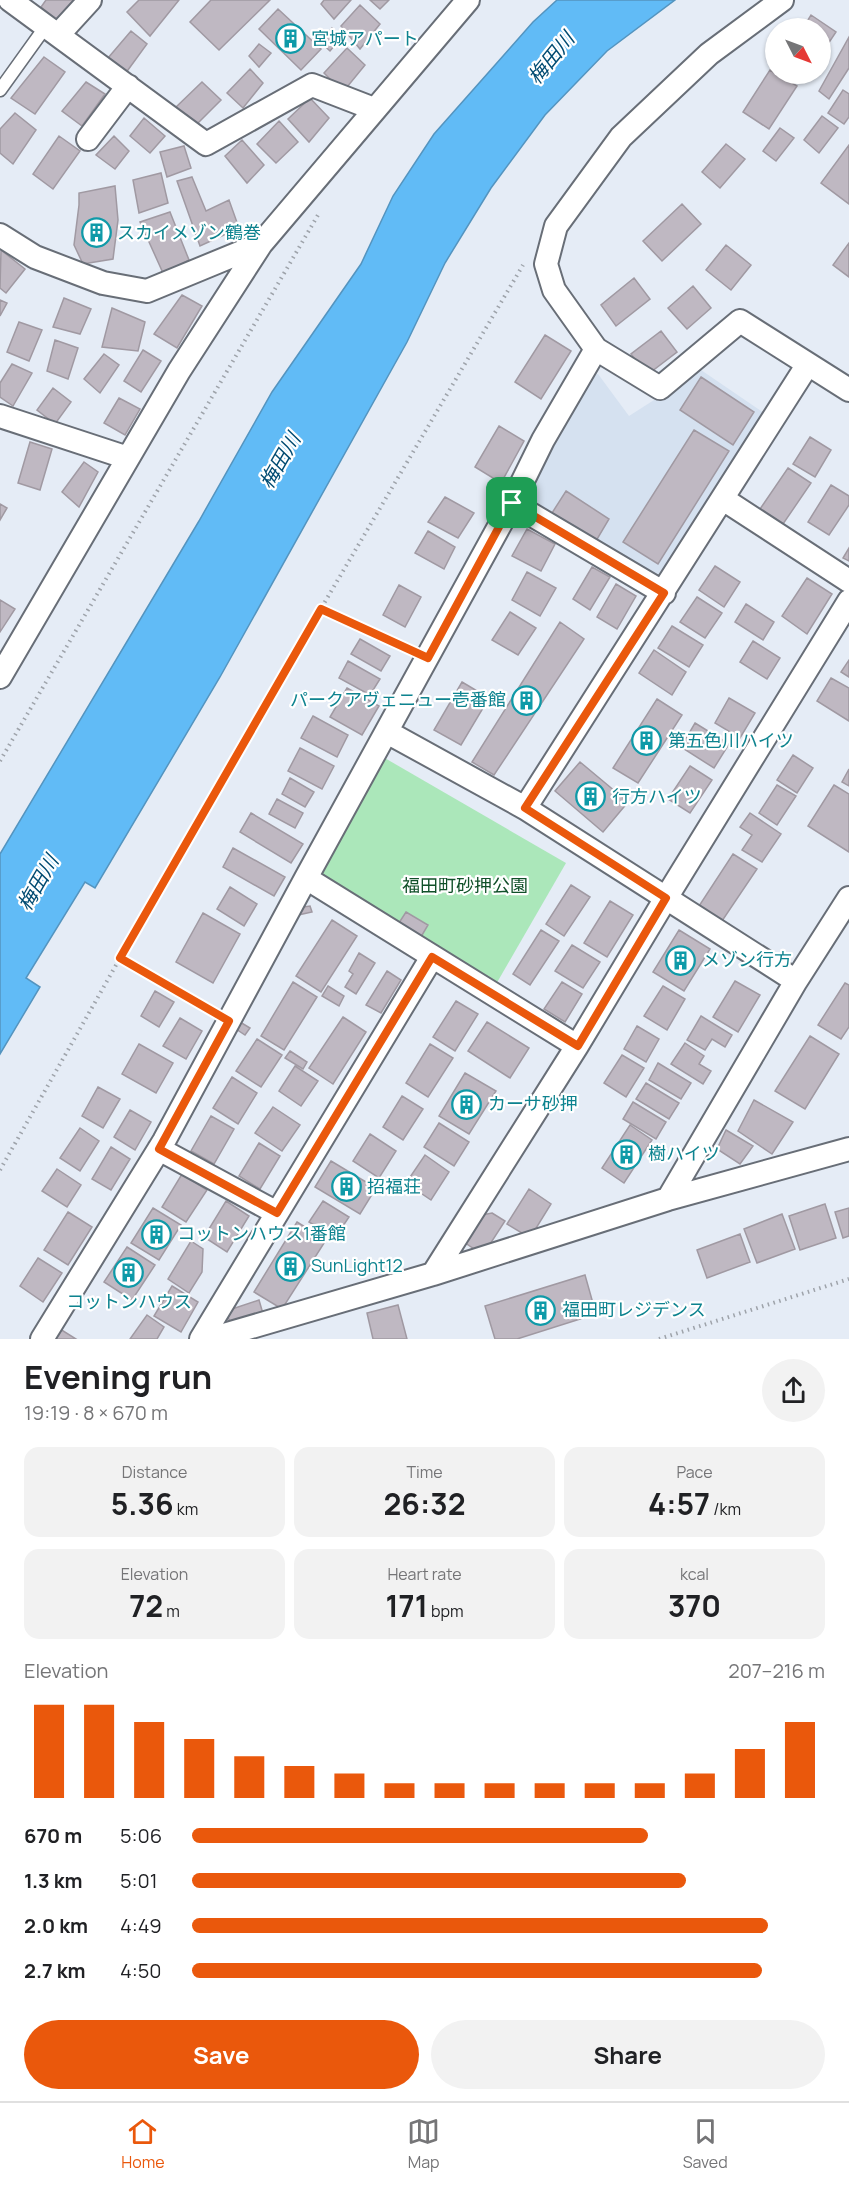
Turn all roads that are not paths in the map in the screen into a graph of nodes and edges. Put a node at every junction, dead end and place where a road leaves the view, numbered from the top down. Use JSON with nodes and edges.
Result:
{"nodes":[{"id":1,"x":10,"y":0,"type":"edge"},
{"id":2,"x":90,"y":0,"type":"edge"},
{"id":3,"x":468,"y":0,"type":"edge"},
{"id":4,"x":782,"y":0,"type":"edge"},
{"id":5,"x":52,"y":30,"type":"junction"},
{"id":6,"x":128,"y":86,"type":"junction"},
{"id":7,"x":0,"y":90,"type":"edge"},
{"id":8,"x":374,"y":109,"type":"junction"},
{"id":9,"x":88,"y":139,"type":"dead end"},
{"id":10,"x":0,"y":235,"type":"edge"},
{"id":11,"x":261,"y":244,"type":"junction"},
{"id":12,"x":596,"y":349,"type":"junction"},
{"id":13,"x":808,"y":364,"type":"junction"},
{"id":14,"x":849,"y":390,"type":"edge"},
{"id":15,"x":0,"y":416,"type":"edge"},
{"id":16,"x":128,"y":458,"type":"junction"},
{"id":17,"x":723,"y":499,"type":"junction"},
{"id":18,"x":512,"y":503,"type":"junction"},
{"id":19,"x":849,"y":581,"type":"edge"},
{"id":20,"x":664,"y":593,"type":"junction"},
{"id":21,"x":849,"y":601,"type":"edge"},
{"id":22,"x":0,"y":677,"type":"edge"},
{"id":23,"x":387,"y":732,"type":"junction"},
{"id":24,"x":525,"y":808,"type":"junction"},
{"id":25,"x":306,"y":878,"type":"junction"},
{"id":26,"x":666,"y":898,"type":"junction"},
{"id":27,"x":849,"y":898,"type":"edge"},
{"id":28,"x":432,"y":957,"type":"junction"},
{"id":29,"x":796,"y":981,"type":"junction"},
{"id":30,"x":578,"y":1046,"type":"junction"},
{"id":31,"x":159,"y":1149,"type":"junction"},
{"id":32,"x":849,"y":1149,"type":"edge"},
{"id":33,"x":668,"y":1199,"type":"junction"},
{"id":34,"x":277,"y":1213,"type":"junction"},
{"id":35,"x":433,"y":1274,"type":"junction"},
{"id":36,"x":42,"y":1339,"type":"edge"},
{"id":37,"x":201,"y":1339,"type":"edge"},
{"id":38,"x":210,"y":1339,"type":"edge"}],
"edges":[{"from":1,"to":5,"type":"street"},
{"from":2,"to":5,"type":"street"},
{"from":3,"to":8,"type":"street"},
{"from":4,"to":12,"type":"street"},
{"from":5,"to":6,"type":"street"},
{"from":5,"to":7,"type":"lane"},
{"from":6,"to":8,"type":"street"},
{"from":6,"to":9,"type":"street"},
{"from":8,"to":11,"type":"street"},
{"from":10,"to":11,"type":"street"},
{"from":11,"to":16,"type":"street"},
{"from":12,"to":13,"type":"street"},
{"from":12,"to":18,"type":"street"},
{"from":13,"to":14,"type":"street"},
{"from":13,"to":17,"type":"street"},
{"from":15,"to":16,"type":"street"},
{"from":16,"to":22,"type":"street"},
{"from":17,"to":19,"type":"street"},
{"from":17,"to":20,"type":"street"},
{"from":18,"to":20,"type":"street"},
{"from":18,"to":23,"type":"street"},
{"from":20,"to":24,"type":"street"},
{"from":21,"to":26,"type":"street"},
{"from":23,"to":24,"type":"street"},
{"from":23,"to":25,"type":"street"},
{"from":24,"to":26,"type":"street"},
{"from":25,"to":28,"type":"street"},
{"from":25,"to":31,"type":"street"},
{"from":26,"to":29,"type":"street"},
{"from":26,"to":30,"type":"street"},
{"from":27,"to":29,"type":"street"},
{"from":28,"to":30,"type":"street"},
{"from":28,"to":34,"type":"street"},
{"from":29,"to":33,"type":"street"},
{"from":30,"to":35,"type":"street"},
{"from":31,"to":34,"type":"street"},
{"from":31,"to":36,"type":"street"},
{"from":32,"to":33,"type":"street"},
{"from":33,"to":35,"type":"street"},
{"from":34,"to":37,"type":"street"},
{"from":35,"to":38,"type":"street"}]}
